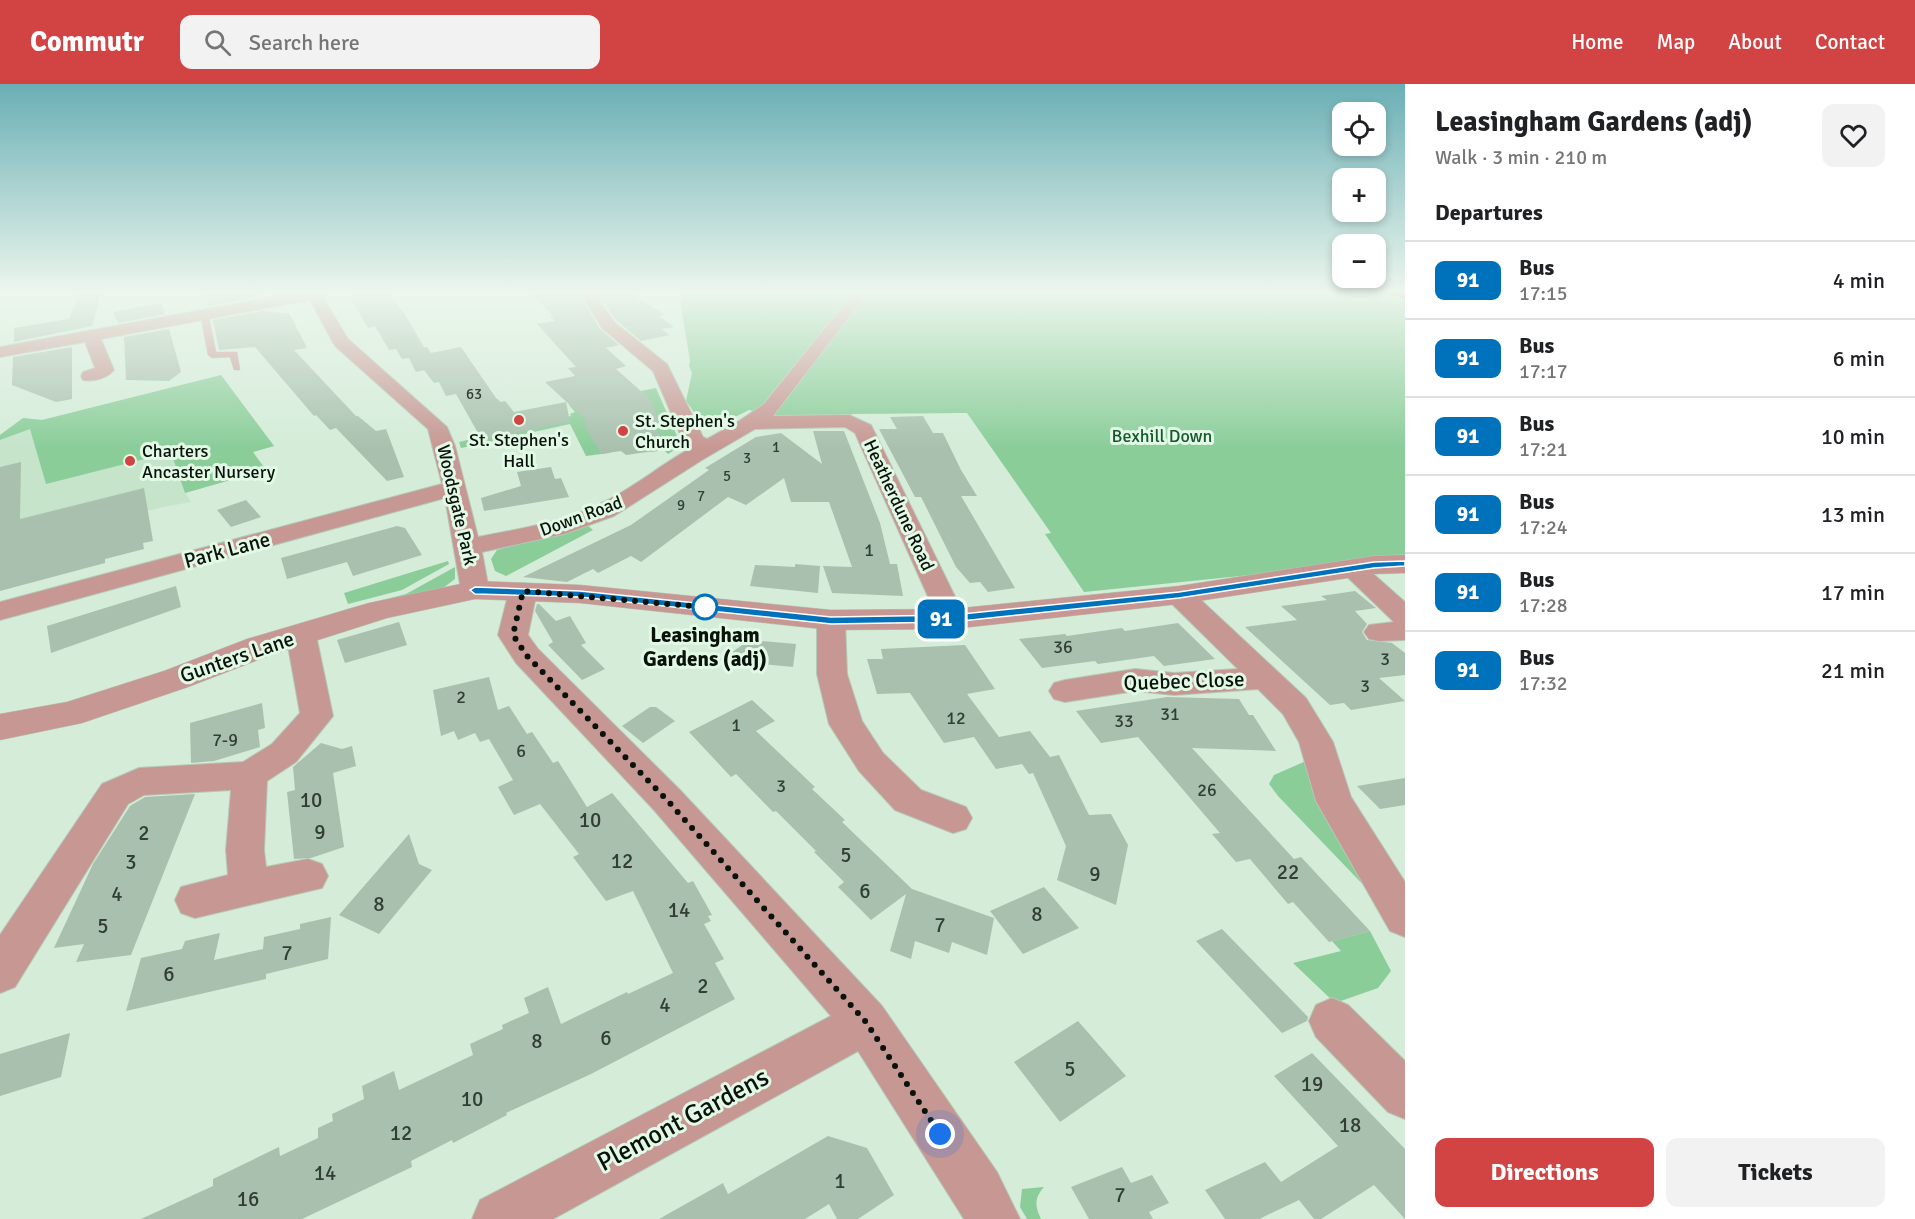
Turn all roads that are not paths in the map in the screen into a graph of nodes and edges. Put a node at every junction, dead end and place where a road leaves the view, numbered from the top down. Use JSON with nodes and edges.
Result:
{"nodes":[{"id":1,"x":41,"y":344,"type":"edge"},
{"id":2,"x":95,"y":344,"type":"edge"},
{"id":3,"x":210,"y":344,"type":"edge"},
{"id":4,"x":343,"y":344,"type":"edge"},
{"id":5,"x":631,"y":344,"type":"edge"},
{"id":6,"x":821,"y":344,"type":"edge"},
{"id":7,"x":0,"y":352,"type":"edge"},
{"id":8,"x":237,"y":368,"type":"dead end"},
{"id":9,"x":106,"y":372,"type":"dead end"},
{"id":10,"x":684,"y":415,"type":"junction"},
{"id":11,"x":753,"y":423,"type":"junction"},
{"id":12,"x":729,"y":434,"type":"junction"},
{"id":13,"x":706,"y":448,"type":"junction"},
{"id":14,"x":454,"y":489,"type":"junction"},
{"id":15,"x":468,"y":547,"type":"junction"},
{"id":16,"x":1405,"y":564,"type":"edge"},
{"id":17,"x":1352,"y":569,"type":"junction"},
{"id":18,"x":475,"y":590,"type":"junction"},
{"id":19,"x":523,"y":591,"type":"junction"},
{"id":20,"x":1179,"y":595,"type":"junction"},
{"id":21,"x":0,"y":611,"type":"edge"},
{"id":22,"x":1405,"y":617,"type":"edge"},
{"id":23,"x":952,"y":619,"type":"junction"},
{"id":24,"x":831,"y":620,"type":"junction"},
{"id":25,"x":301,"y":635,"type":"junction"},
{"id":26,"x":1267,"y":678,"type":"junction"},
{"id":27,"x":1065,"y":692,"type":"dead end"},
{"id":28,"x":0,"y":727,"type":"edge"},
{"id":29,"x":250,"y":775,"type":"junction"},
{"id":30,"x":952,"y":818,"type":"dead end"},
{"id":31,"x":308,"y":876,"type":"dead end"},
{"id":32,"x":249,"y":889,"type":"junction"},
{"id":33,"x":195,"y":900,"type":"dead end"},
{"id":34,"x":1405,"y":918,"type":"edge"},
{"id":35,"x":0,"y":972,"type":"edge"},
{"id":36,"x":1332,"y":1021,"type":"dead end"},
{"id":37,"x":866,"y":1022,"type":"junction"},
{"id":38,"x":1405,"y":1095,"type":"edge"},
{"id":39,"x":500,"y":1219,"type":"edge"},
{"id":40,"x":993,"y":1219,"type":"edge"}],
"edges":[{"from":1,"to":7,"type":"street"},
{"from":2,"to":9,"type":"street"},
{"from":3,"to":8,"type":"lane"},
{"from":4,"to":14,"type":"street","name":"Woodsgate Park"},
{"from":5,"to":10,"type":"street"},
{"from":6,"to":11,"type":"street","name":"Down Road"},
{"from":10,"to":12,"type":"street"},
{"from":10,"to":13,"type":"street"},
{"from":11,"to":12,"type":"street","name":"Down Road"},
{"from":11,"to":23,"type":"street","name":"Heatherdune Road"},
{"from":12,"to":13,"type":"street","name":"Down Road"},
{"from":13,"to":15,"type":"street","name":"Down Road"},
{"from":14,"to":15,"type":"street","name":"Woodsgate Park"},
{"from":14,"to":21,"type":"street","name":"Park Lane"},
{"from":15,"to":18,"type":"street","name":"Woodsgate Park"},
{"from":16,"to":17,"type":"street","name":"Gunters Lane"},
{"from":17,"to":20,"type":"street","name":"Gunters Lane"},
{"from":17,"to":22,"type":"street"},
{"from":18,"to":19,"type":"street","name":"Gunters Lane"},
{"from":18,"to":25,"type":"street","name":"Gunters Lane"},
{"from":19,"to":24,"type":"street","name":"Gunters Lane"},
{"from":19,"to":37,"type":"street"},
{"from":20,"to":23,"type":"street","name":"Gunters Lane"},
{"from":20,"to":26,"type":"street","name":"Quebec Close"},
{"from":23,"to":24,"type":"street","name":"Gunters Lane"},
{"from":24,"to":30,"type":"street"},
{"from":25,"to":28,"type":"street","name":"Gunters Lane"},
{"from":25,"to":29,"type":"street"},
{"from":26,"to":27,"type":"street","name":"Quebec Close"},
{"from":26,"to":34,"type":"street","name":"Quebec Close"},
{"from":29,"to":32,"type":"street"},
{"from":29,"to":35,"type":"street"},
{"from":31,"to":32,"type":"street"},
{"from":32,"to":33,"type":"street"},
{"from":36,"to":38,"type":"street"},
{"from":37,"to":39,"type":"street","name":"Plemont Gardens"},
{"from":37,"to":40,"type":"street"}]}
